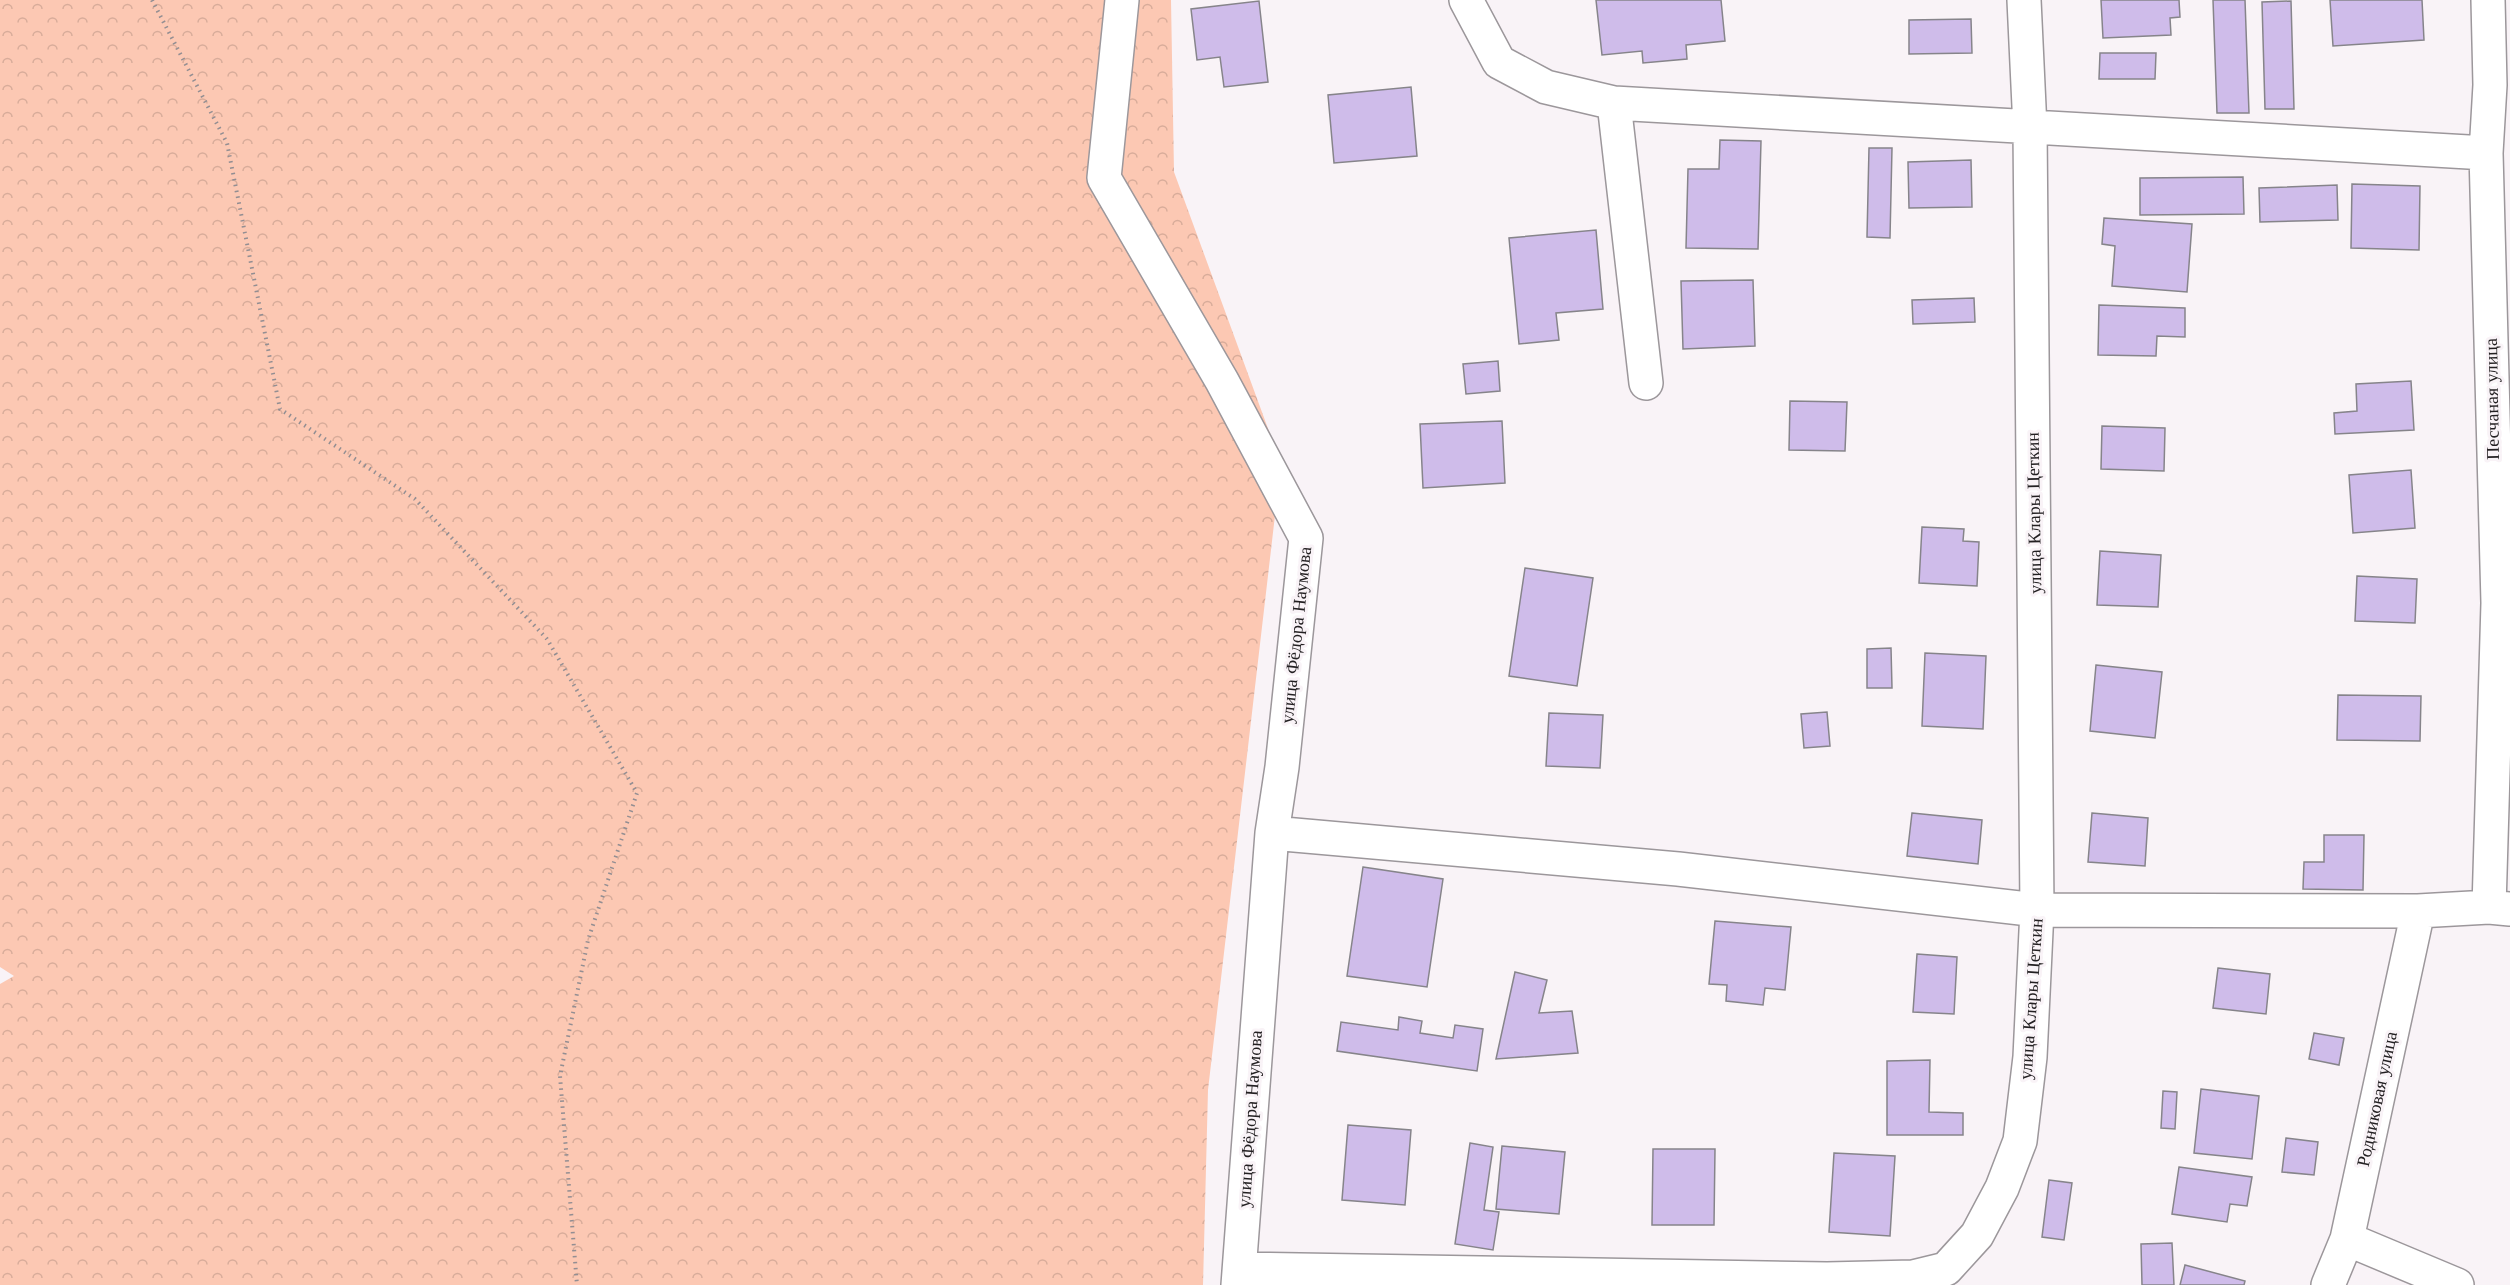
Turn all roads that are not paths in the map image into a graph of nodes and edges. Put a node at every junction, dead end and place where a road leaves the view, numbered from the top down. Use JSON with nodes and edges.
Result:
{"nodes":[{"id":1,"x":1122,"y":0,"type":"edge"},
{"id":2,"x":1466,"y":0,"type":"edge"},
{"id":3,"x":2024,"y":0,"type":"edge"},
{"id":4,"x":2488,"y":0,"type":"edge"},
{"id":5,"x":2500,"y":84,"type":"edge"},
{"id":6,"x":1614,"y":103,"type":"junction"},
{"id":7,"x":2030,"y":128,"type":"junction"},
{"id":8,"x":2486,"y":153,"type":"junction"},
{"id":9,"x":1646,"y":383,"type":"dead end"},
{"id":10,"x":1272,"y":833,"type":"junction"},
{"id":11,"x":2500,"y":908,"type":"edge"},
{"id":12,"x":2037,"y":910,"type":"junction"},
{"id":13,"x":2418,"y":911,"type":"junction"},
{"id":14,"x":2347,"y":1239,"type":"junction"},
{"id":15,"x":1239,"y":1277,"type":"edge"},
{"id":16,"x":2328,"y":1285,"type":"edge"},
{"id":17,"x":2457,"y":1285,"type":"edge"}],
"edges":[{"from":1,"to":10,"type":"street","name":"улица Фёдора Наумова"},
{"from":2,"to":6,"type":"street"},
{"from":3,"to":7,"type":"street","name":"улица Клары Цеткин"},
{"from":4,"to":5,"type":"street","name":"Песчаная улица"},
{"from":5,"to":8,"type":"street","name":"Песчаная улица"},
{"from":6,"to":7,"type":"street"},
{"from":6,"to":9,"type":"street"},
{"from":7,"to":8,"type":"street"},
{"from":7,"to":12,"type":"street","name":"улица Клары Цеткин"},
{"from":8,"to":11,"type":"street","name":"Песчаная улица"},
{"from":10,"to":12,"type":"street"},
{"from":10,"to":15,"type":"street","name":"улица Фёдора Наумова"},
{"from":11,"to":13,"type":"street"},
{"from":12,"to":13,"type":"street"},
{"from":12,"to":15,"type":"street","name":"улица Клары Цеткин"},
{"from":13,"to":14,"type":"street","name":"Родниковая улица"},
{"from":14,"to":16,"type":"street","name":"Родниковая улица"},
{"from":14,"to":17,"type":"street"}]}
